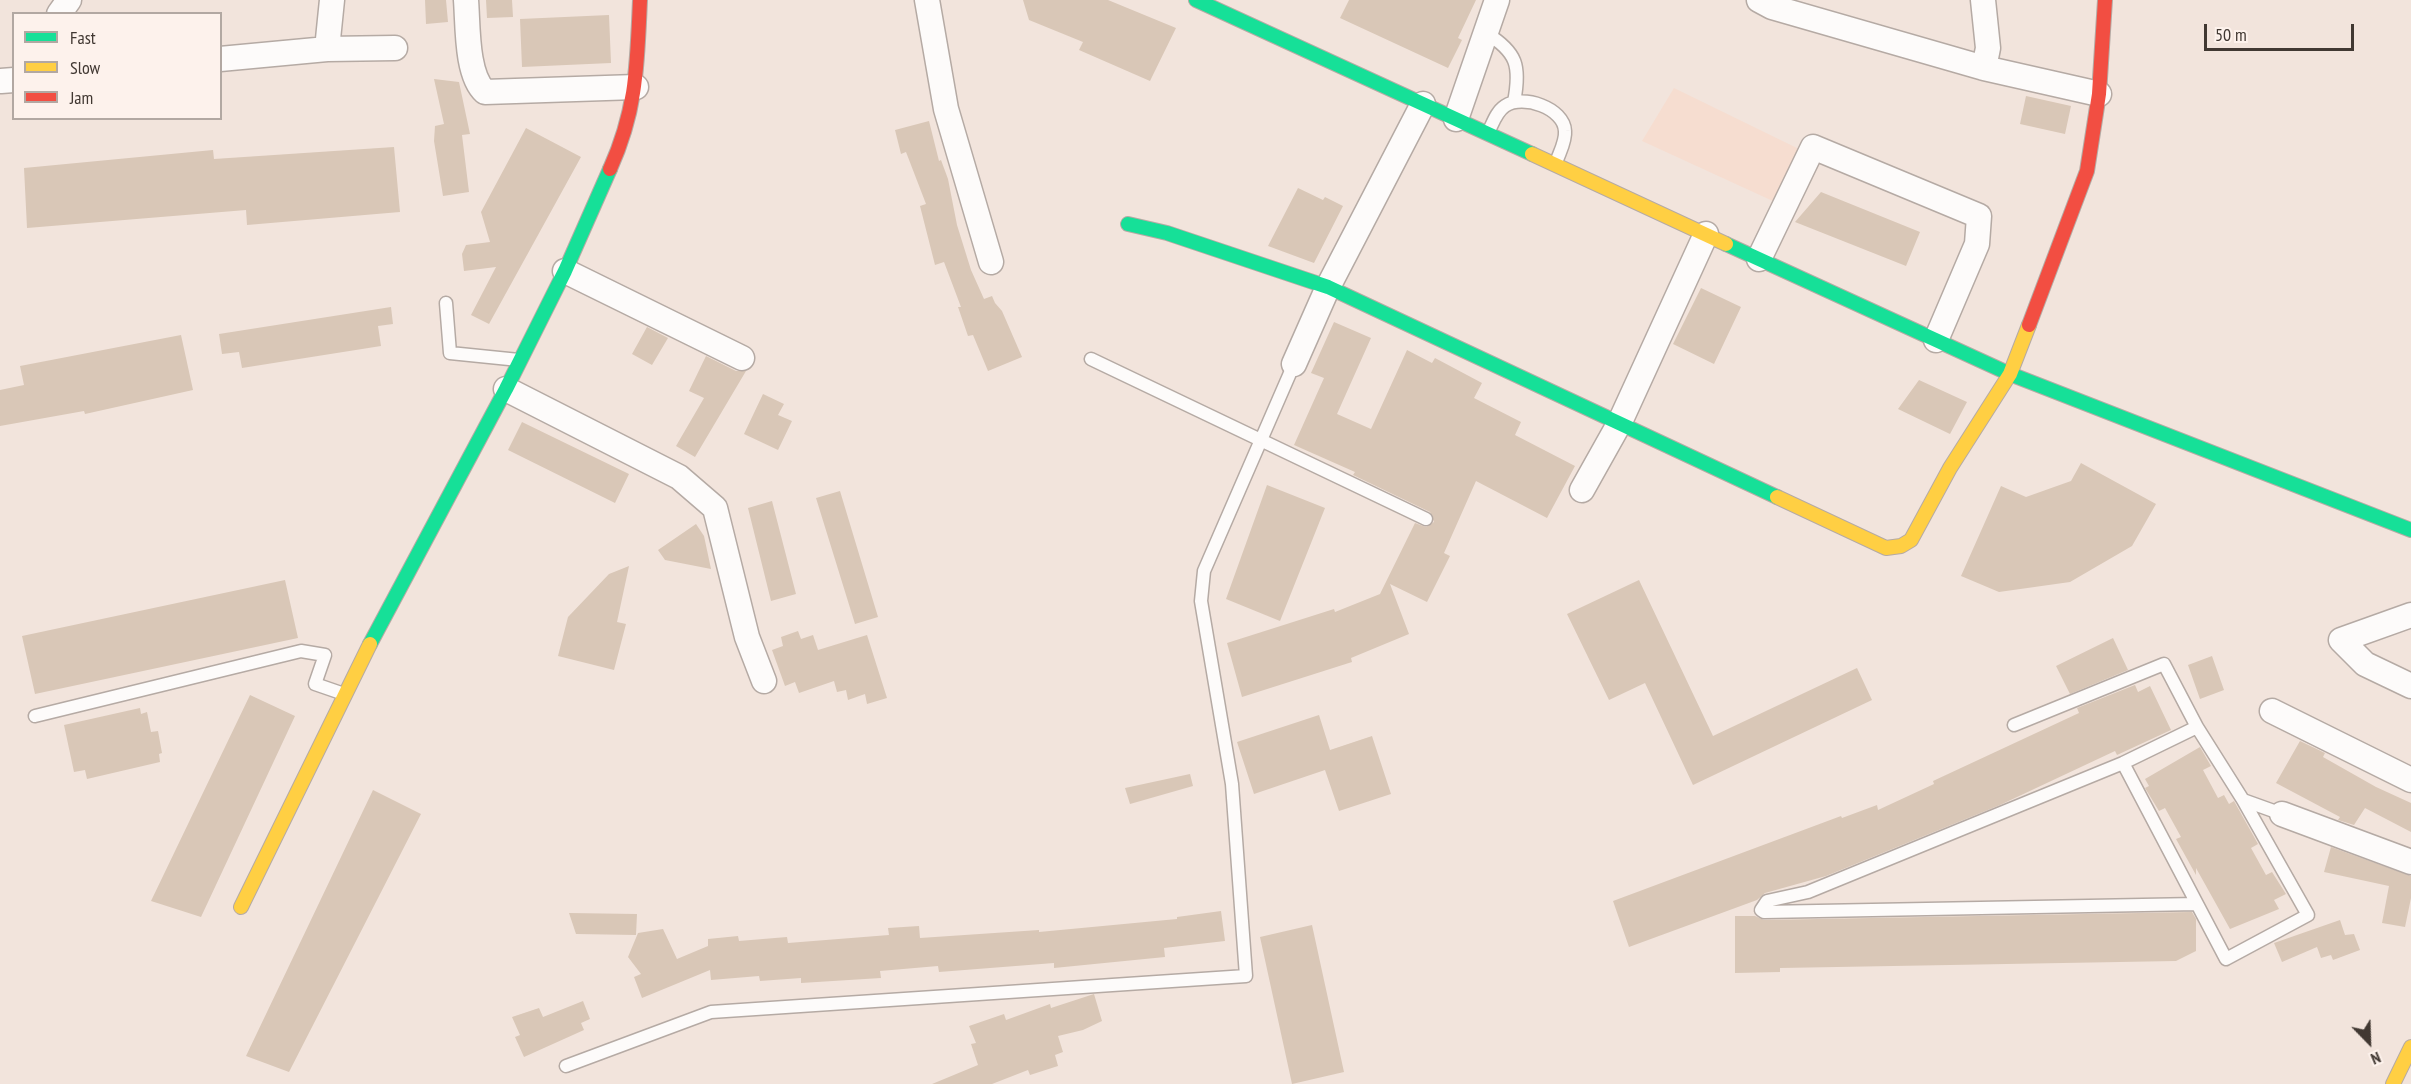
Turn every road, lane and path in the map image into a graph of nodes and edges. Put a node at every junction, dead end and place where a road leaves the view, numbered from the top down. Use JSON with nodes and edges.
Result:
{"nodes":[{"id":1,"x":332,"y":0,"type":"edge"},
{"id":2,"x":466,"y":0,"type":"edge"},
{"id":3,"x":640,"y":0,"type":"edge"},
{"id":4,"x":927,"y":0,"type":"edge"},
{"id":5,"x":1196,"y":0,"type":"edge"},
{"id":6,"x":1497,"y":0,"type":"edge"},
{"id":7,"x":1759,"y":0,"type":"edge"},
{"id":8,"x":1983,"y":0,"type":"edge"},
{"id":9,"x":2105,"y":0,"type":"edge"},
{"id":10,"x":1486,"y":33,"type":"junction"},
{"id":11,"x":395,"y":48,"type":"dead end"},
{"id":12,"x":327,"y":49,"type":"junction"},
{"id":13,"x":222,"y":59,"type":"edge"},
{"id":14,"x":1984,"y":68,"type":"junction"},
{"id":15,"x":636,"y":87,"type":"junction"},
{"id":16,"x":2099,"y":94,"type":"junction"},
{"id":17,"x":1514,"y":102,"type":"junction"},
{"id":18,"x":1423,"y":104,"type":"junction"},
{"id":19,"x":1456,"y":119,"type":"junction"},
{"id":20,"x":1488,"y":134,"type":"junction"},
{"id":21,"x":1555,"y":165,"type":"junction"},
{"id":22,"x":1128,"y":224,"type":"dead end"},
{"id":23,"x":1706,"y":234,"type":"junction"},
{"id":24,"x":1759,"y":259,"type":"junction"},
{"id":25,"x":991,"y":262,"type":"dead end"},
{"id":26,"x":565,"y":271,"type":"junction"},
{"id":27,"x":1328,"y":287,"type":"junction"},
{"id":28,"x":446,"y":303,"type":"dead end"},
{"id":29,"x":1936,"y":340,"type":"junction"},
{"id":30,"x":742,"y":358,"type":"dead end"},
{"id":31,"x":1091,"y":359,"type":"dead end"},
{"id":32,"x":520,"y":360,"type":"junction"},
{"id":33,"x":1294,"y":364,"type":"joint"},
{"id":34,"x":2010,"y":374,"type":"junction"},
{"id":35,"x":506,"y":389,"type":"junction"},
{"id":36,"x":1619,"y":424,"type":"junction"},
{"id":37,"x":1261,"y":440,"type":"junction"},
{"id":38,"x":1582,"y":490,"type":"dead end"},
{"id":39,"x":1426,"y":519,"type":"dead end"},
{"id":40,"x":2411,"y":530,"type":"edge"},
{"id":41,"x":2411,"y":615,"type":"edge"},
{"id":42,"x":764,"y":681,"type":"dead end"},
{"id":43,"x":2411,"y":686,"type":"edge"},
{"id":44,"x":345,"y":695,"type":"junction"},
{"id":45,"x":2272,"y":711,"type":"dead end"},
{"id":46,"x":35,"y":716,"type":"dead end"},
{"id":47,"x":2014,"y":725,"type":"dead end"},
{"id":48,"x":2197,"y":727,"type":"junction"},
{"id":49,"x":2123,"y":763,"type":"junction"},
{"id":50,"x":2411,"y":780,"type":"edge"},
{"id":51,"x":2242,"y":800,"type":"junction"},
{"id":52,"x":2282,"y":814,"type":"joint"},
{"id":53,"x":2411,"y":862,"type":"edge"},
{"id":54,"x":2197,"y":903,"type":"junction"},
{"id":55,"x":241,"y":907,"type":"dead end"},
{"id":56,"x":2411,"y":1047,"type":"edge"},
{"id":57,"x":566,"y":1066,"type":"dead end"},
{"id":58,"x":2411,"y":1079,"type":"edge"},
{"id":59,"x":2393,"y":1084,"type":"edge"},
{"id":60,"x":2408,"y":1084,"type":"edge"}],
"edges":[{"from":1,"to":12,"type":"street"},
{"from":2,"to":15,"type":"street"},
{"from":3,"to":15,"type":"street"},
{"from":4,"to":25,"type":"street"},
{"from":5,"to":18,"type":"street"},
{"from":6,"to":10,"type":"street"},
{"from":7,"to":14,"type":"street"},
{"from":8,"to":14,"type":"street"},
{"from":9,"to":16,"type":"street"},
{"from":10,"to":17,"type":"lane"},
{"from":10,"to":19,"type":"street"},
{"from":11,"to":12,"type":"street"},
{"from":12,"to":13,"type":"street"},
{"from":14,"to":16,"type":"street"},
{"from":15,"to":26,"type":"street"},
{"from":16,"to":34,"type":"street"},
{"from":17,"to":20,"type":"lane"},
{"from":17,"to":21,"type":"lane"},
{"from":18,"to":19,"type":"street"},
{"from":18,"to":27,"type":"street"},
{"from":19,"to":20,"type":"street"},
{"from":20,"to":21,"type":"street"},
{"from":21,"to":23,"type":"street"},
{"from":22,"to":27,"type":"street"},
{"from":23,"to":24,"type":"street"},
{"from":23,"to":36,"type":"street"},
{"from":24,"to":29,"type":"street"},
{"from":24,"to":29,"type":"street"},
{"from":26,"to":30,"type":"street"},
{"from":26,"to":32,"type":"street"},
{"from":27,"to":33,"type":"street"},
{"from":27,"to":36,"type":"street"},
{"from":28,"to":32,"type":"lane"},
{"from":29,"to":34,"type":"street"},
{"from":31,"to":37,"type":"lane"},
{"from":32,"to":35,"type":"street"},
{"from":33,"to":37,"type":"lane"},
{"from":34,"to":36,"type":"street"},
{"from":34,"to":40,"type":"street"},
{"from":35,"to":42,"type":"street"},
{"from":35,"to":44,"type":"street"},
{"from":36,"to":38,"type":"street"},
{"from":37,"to":39,"type":"lane"},
{"from":37,"to":57,"type":"lane"},
{"from":41,"to":43,"type":"street"},
{"from":44,"to":46,"type":"lane"},
{"from":44,"to":55,"type":"street"},
{"from":45,"to":50,"type":"street"},
{"from":47,"to":48,"type":"lane"},
{"from":48,"to":49,"type":"lane"},
{"from":48,"to":51,"type":"lane"},
{"from":49,"to":54,"type":"lane"},
{"from":49,"to":54,"type":"lane"},
{"from":51,"to":52,"type":"lane"},
{"from":51,"to":54,"type":"lane"},
{"from":52,"to":53,"type":"street"},
{"from":56,"to":59,"type":"street"},
{"from":58,"to":60,"type":"street"}]}
